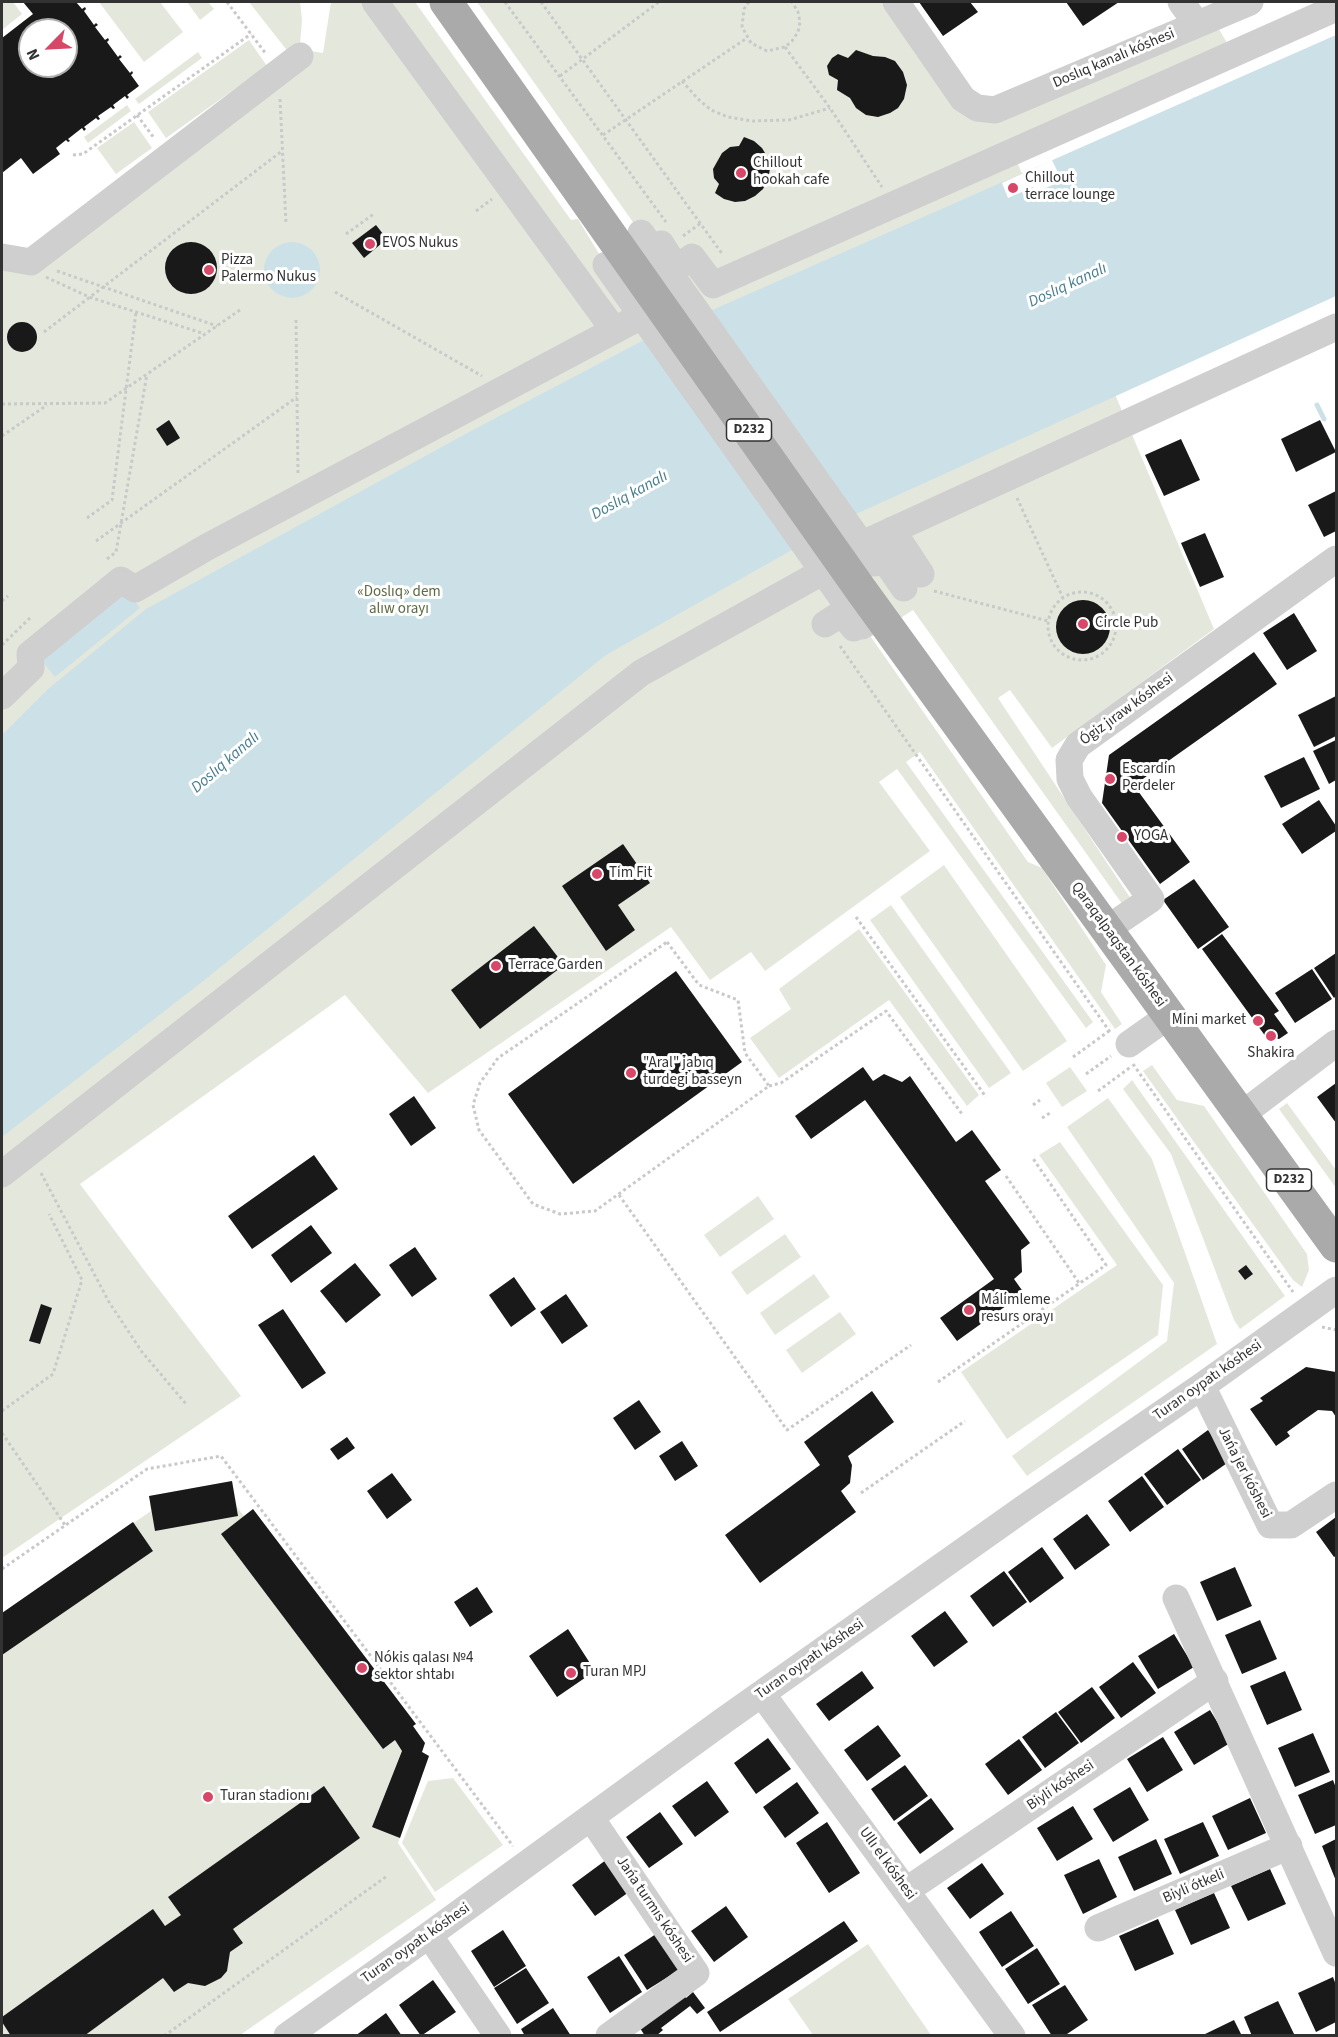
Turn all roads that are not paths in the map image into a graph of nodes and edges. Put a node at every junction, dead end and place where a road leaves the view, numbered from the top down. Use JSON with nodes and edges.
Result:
{"nodes":[{"id":1,"x":375,"y":2,"type":"edge"},
{"id":2,"x":446,"y":2,"type":"edge"},
{"id":3,"x":896,"y":2,"type":"edge"},
{"id":4,"x":1181,"y":2,"type":"edge"},
{"id":5,"x":1250,"y":2,"type":"edge"},
{"id":6,"x":1336,"y":8,"type":"edge"},
{"id":7,"x":1197,"y":24,"type":"junction"},
{"id":8,"x":289,"y":63,"type":"road end"},
{"id":9,"x":2,"y":258,"type":"edge"},
{"id":10,"x":621,"y":268,"type":"junction"},
{"id":11,"x":1336,"y":327,"type":"edge"},
{"id":12,"x":1336,"y":560,"type":"edge"},
{"id":13,"x":815,"y":576,"type":"dead end"},
{"id":14,"x":825,"y":624,"type":"road end"},
{"id":15,"x":2,"y":696,"type":"edge"},
{"id":16,"x":1107,"y":929,"type":"junction"},
{"id":17,"x":1170,"y":1015,"type":"junction"},
{"id":18,"x":1336,"y":1043,"type":"edge"},
{"id":19,"x":1121,"y":1048,"type":"road end"},
{"id":20,"x":1241,"y":1114,"type":"junction"},
{"id":21,"x":2,"y":1174,"type":"edge"},
{"id":22,"x":1336,"y":1246,"type":"edge"},
{"id":23,"x":1336,"y":1290,"type":"edge"},
{"id":24,"x":1202,"y":1386,"type":"junction"},
{"id":25,"x":1336,"y":1495,"type":"edge"},
{"id":26,"x":1176,"y":1598,"type":"dead end"},
{"id":27,"x":1215,"y":1681,"type":"junction"},
{"id":28,"x":762,"y":1694,"type":"junction"},
{"id":29,"x":591,"y":1818,"type":"junction"},
{"id":30,"x":1290,"y":1846,"type":"junction"},
{"id":31,"x":907,"y":1890,"type":"junction"},
{"id":32,"x":1098,"y":1928,"type":"dead end"},
{"id":33,"x":429,"y":1935,"type":"junction"},
{"id":34,"x":1336,"y":1953,"type":"edge"},
{"id":35,"x":287,"y":2036,"type":"edge"},
{"id":36,"x":498,"y":2036,"type":"edge"},
{"id":37,"x":609,"y":2036,"type":"edge"},
{"id":38,"x":1012,"y":2036,"type":"edge"}],
"edges":[{"from":1,"to":15,"type":"street"},
{"from":2,"to":10,"type":"main road","number":"D232"},
{"from":3,"to":7,"type":"street","name":"Doslıq kanalı kóshesi"},
{"from":4,"to":7,"type":"street"},
{"from":5,"to":7,"type":"street","name":"Doslıq kanalı kóshesi"},
{"from":6,"to":11,"type":"street"},
{"from":8,"to":9,"type":"street"},
{"from":10,"to":14,"type":"street"},
{"from":10,"to":16,"type":"main road","name":"Qaraqalpaqstan kóshesi","number":"D232"},
{"from":12,"to":16,"type":"street","name":"Ógiz jıraw kóshesi"},
{"from":13,"to":21,"type":"street"},
{"from":16,"to":17,"type":"main road","name":"Qaraqalpaqstan kóshesi","number":"D232"},
{"from":17,"to":19,"type":"street"},
{"from":17,"to":20,"type":"main road","name":"Qaraqalpaqstan kóshesi","number":"D232"},
{"from":18,"to":20,"type":"street"},
{"from":20,"to":22,"type":"main road","name":"Qaraqalpaqstan kóshesi","number":"D232"},
{"from":23,"to":24,"type":"street","name":"Turan oypatı kóshesi"},
{"from":24,"to":25,"type":"street","name":"Jańa jer kóshesi"},
{"from":24,"to":28,"type":"street","name":"Turan oypatı kóshesi"},
{"from":26,"to":27,"type":"street"},
{"from":27,"to":30,"type":"street"},
{"from":27,"to":31,"type":"street","name":"Biyli kóshesi"},
{"from":28,"to":29,"type":"street","name":"Turan oypatı kóshesi"},
{"from":28,"to":31,"type":"street","name":"Ullı el kóshesi"},
{"from":29,"to":33,"type":"street","name":"Turan oypatı kóshesi"},
{"from":29,"to":37,"type":"street","name":"Jańa turmıs kóshesi"},
{"from":30,"to":32,"type":"street","name":"Biyli ótkeli"},
{"from":30,"to":34,"type":"street"},
{"from":31,"to":38,"type":"street","name":"Ullı el kóshesi"},
{"from":33,"to":35,"type":"street","name":"Turan oypatı kóshesi"},
{"from":33,"to":36,"type":"street"}]}
